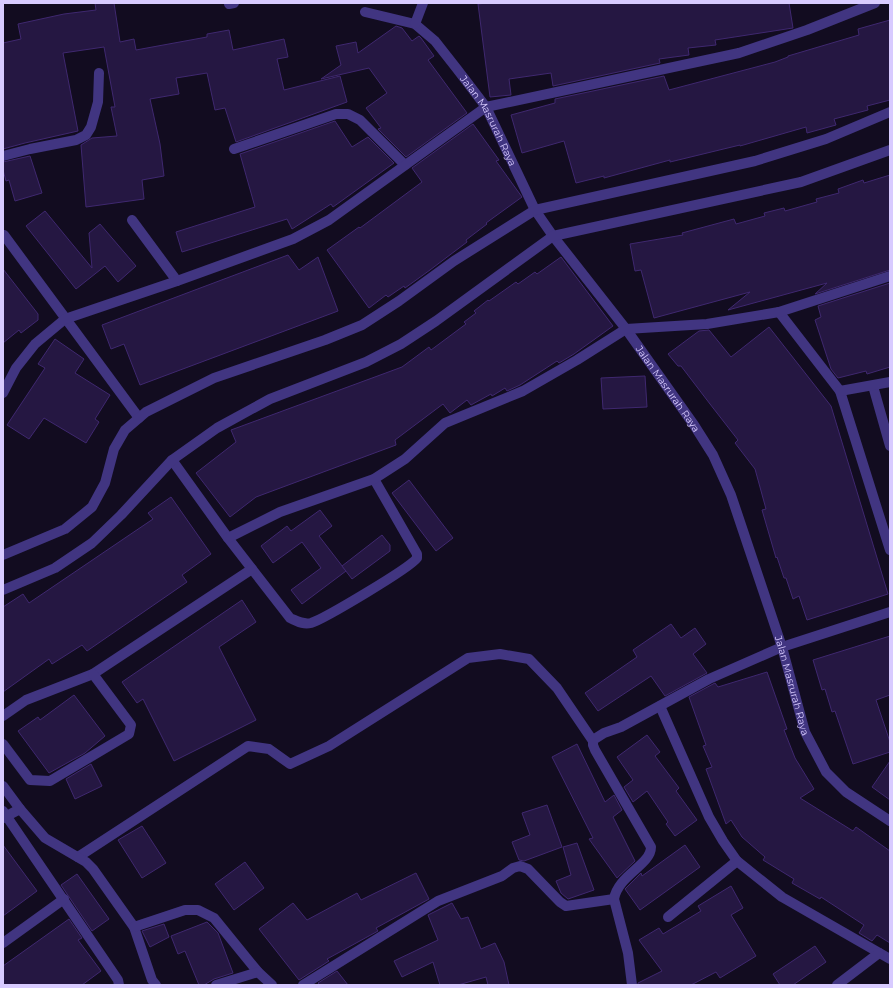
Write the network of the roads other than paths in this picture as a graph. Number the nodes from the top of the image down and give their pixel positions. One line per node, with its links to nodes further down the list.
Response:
1 (422, 3): 4 (street)
2 (874, 3): 6 (street)
3 (364, 12): 4 (street, Jalan Masrurah Raya)
4 (415, 24): 6 (street, Jalan Masrurah Raya)
5 (99, 73): 10 (street)
6 (486, 107): 11 (street); 12 (street, Jalan Masrurah Raya)
7 (890, 112): 12 (street)
8 (234, 149): 11 (street)
9 (890, 150): 15 (street)
10 (3, 156)
11 (405, 165): 17 (street)
12 (536, 210): 15 (street, Jalan Masrurah Raya); 25 (street)
13 (132, 220): 17 (street)
14 (4, 235): 19 (street)
15 (553, 236): 20 (street, Jalan Masrurah Raya); 27 (street)
16 (890, 276): 18 (street)
17 (177, 282): 19 (street)
18 (779, 312): 20 (street); 23 (street)
19 (66, 319): 24 (street); 25 (street)
20 (626, 329): 28 (street); 35 (street, Jalan Masrurah Raya)
21 (890, 382): 22 (street)
22 (873, 386): 23 (street); 26 (street)
23 (840, 391): 30 (street)
24 (3, 393)
25 (139, 418): 31 (street)
26 (890, 446)
27 (172, 460): 29 (street); 33 (street)
28 (374, 479): 29 (street); 32 (street)
29 (228, 538): 32 (street)
30 (890, 550)
31 (3, 555)
32 (252, 569): 36 (street)
33 (3, 590)
34 (890, 612): 35 (street)
35 (782, 647): 37 (street); 44 (street, Jalan Masrurah Raya)
36 (93, 674): 38 (street); 40 (street)
37 (660, 706): 39 (street); 46 (street)
38 (3, 716)
39 (593, 741): 45 (street); 48 (street)
40 (3, 744)
41 (3, 786): 42 (street)
42 (20, 809): 43 (street); 45 (street)
43 (4, 815): 47 (street)
44 (890, 821)
45 (78, 857): 50 (street)
46 (737, 861): 49 (street); 52 (street)
47 (64, 899): 51 (street); 55 (street)
48 (614, 899): 59 (street); 60 (street)
49 (668, 916)
50 (134, 927): 54 (street); 56 (street)
51 (3, 943)
52 (879, 953): 53 (street); 61 (street)
53 (890, 959)
54 (258, 972): 57 (street); 58 (street)
55 (119, 985)
56 (156, 985)
57 (216, 985)
58 (272, 985)
59 (303, 985)
60 (632, 985)
61 (837, 985)

